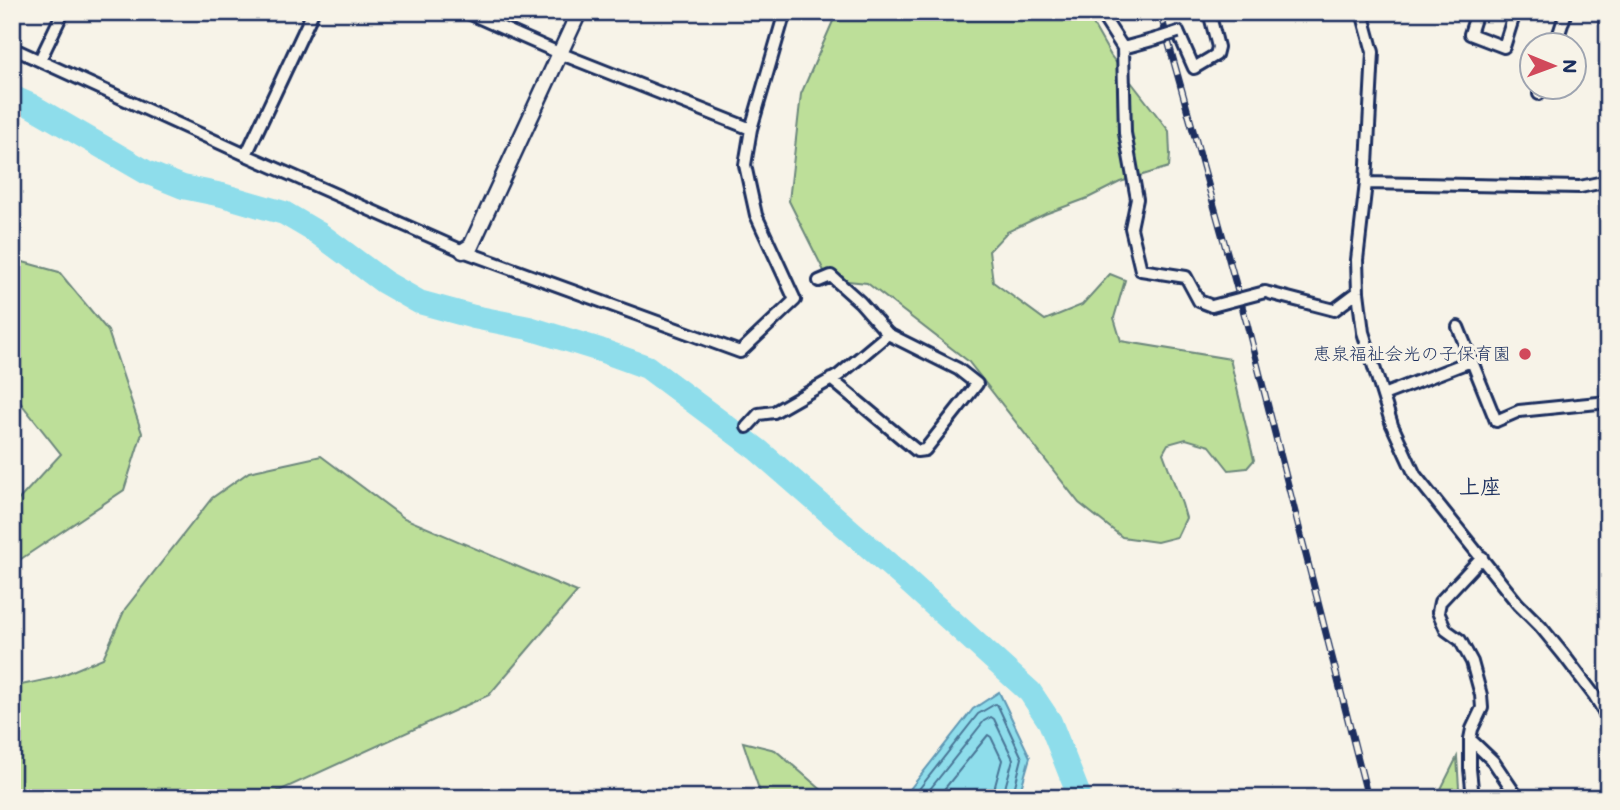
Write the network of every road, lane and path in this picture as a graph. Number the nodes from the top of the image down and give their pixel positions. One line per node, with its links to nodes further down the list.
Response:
1 (63, 12): 16 (street)
2 (313, 12): 18 (street)
3 (466, 12): 15 (street)
4 (579, 12): 15 (street)
5 (785, 12): 17 (street)
6 (1100, 12): 14 (street)
7 (1209, 12): 14 (street, bridge)
8 (1362, 12): 20 (street)
9 (1477, 12): 10 (street)
10 (1515, 12)
11 (1566, 12): 12 (street)
12 (1560, 32)
13 (12, 48): 16 (street)
14 (1123, 48): 23 (street, bridge)
15 (559, 52): 17 (street); 21 (street)
16 (40, 60): 18 (street)
17 (751, 129): 21 (street)
18 (246, 155): 21 (street)
19 (1608, 181): 20 (street)
20 (1366, 183): 23 (street)
21 (463, 251)
22 (818, 281): 25 (street)
23 (1358, 292): 28 (street)
24 (1458, 327): 26 (street)
25 (888, 334): 27 (street); 27 (street)
26 (1471, 361): 28 (street); 29 (street)
27 (831, 380): 30 (street)
28 (1383, 395): 31 (street)
29 (1608, 402)
30 (747, 427)
31 (1482, 556): 32 (street); 33 (street)
32 (1608, 718)
33 (1470, 739): 34 (street); 35 (street)
34 (1474, 798)
35 (1518, 798)

